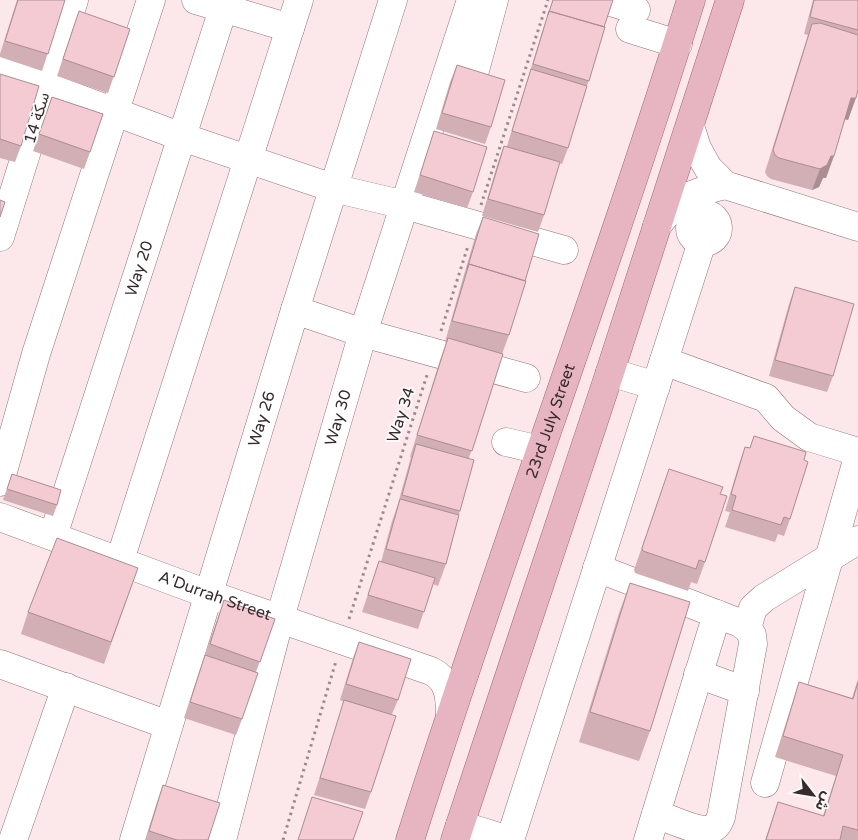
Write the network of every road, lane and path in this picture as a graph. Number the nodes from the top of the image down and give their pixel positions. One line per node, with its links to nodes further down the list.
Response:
1 (74, 0): 17 (street, سكة 14)
2 (151, 0): 18 (street)
3 (196, 0): 12 (street)
4 (299, 0): 13 (street)
5 (393, 0): 23 (street, Way 26)
6 (470, 0): 24 (street, Way 30)
7 (494, 0): 16 (street)
8 (548, 0): 25 (path, Way 34)
9 (604, 0): 14 (street)
10 (691, 0): 14 (main road, 23rd July Street)
11 (730, 0): 19 (main road)
12 (225, 4): 13 (street); 20 (street, Way 20)
13 (290, 28): 21 (street)
14 (678, 44): 38 (main road, 23rd July Street)
15 (0, 69): 17 (street)
16 (474, 74)
17 (47, 88): 18 (street); 28 (street, سكة 14)
18 (116, 112): 20 (street); 41 (street)
19 (690, 126): 22 (street); 26 (main road)
20 (182, 137): 21 (street); 43 (street, Way 20)
21 (248, 159): 23 (street); 45 (street)
22 (725, 185): 26 (street); 27 (street)
23 (333, 188): 24 (street); 31 (street, Way 26)
24 (405, 205): 25 (street); 32 (street, Way 30)
25 (475, 225): 30 (street); 33 (path, Way 34)
26 (657, 226): 34 (main road)
27 (858, 227)
28 (0, 236)
29 (702, 242): 35 (street)
30 (564, 250)
31 (295, 310): 32 (street); 48 (street, Way 26)
32 (363, 333): 33 (street); 50 (street, Way 30)
33 (434, 352): 36 (street); 52 (path, Way 34)
34 (610, 372): 35 (street); 63 (main road)
35 (659, 373): 39 (street); 47 (street)
36 (526, 378)
37 (506, 442): 38 (street)
38 (540, 450): 53 (main road, 23rd July Street)
39 (858, 452)
40 (858, 458): 46 (street)
41 (0, 482)
42 (0, 517): 43 (street, A'Durrah Street)
43 (53, 536): 45 (street, A'Durrah Street)
44 (858, 540): 46 (street)
45 (120, 560): 48 (street, A'Durrah Street)
46 (828, 560): 51 (street); 61 (street)
47 (597, 568): 49 (street); 69 (street)
48 (208, 594): 50 (street, A'Durrah Street); 60 (street, Way 26)
49 (717, 614): 51 (street); 56 (street)
50 (280, 618): 52 (street, A'Durrah Street); 66 (street, Way 30)
51 (747, 628): 58 (street)
52 (343, 640): 55 (street, A'Durrah Street); 67 (path, Way 34)
53 (471, 649): 55 (street); 59 (main road, 23rd July Street)
54 (0, 664): 57 (street)
55 (431, 672): 59 (street, A'Durrah Street)
56 (698, 674): 58 (street); 62 (street)
57 (66, 687): 60 (street); 64 (street)
58 (745, 691): 61 (street)
59 (450, 713): 68 (main road, 23rd July Street)
60 (168, 725): 65 (street, Way 26)
61 (730, 771): 62 (street)
62 (656, 814): 70 (street)
63 (457, 832): 69 (street)
64 (13, 840)
65 (134, 840)
66 (222, 840)
67 (283, 840)
68 (410, 840)
69 (509, 840)
70 (648, 840)

